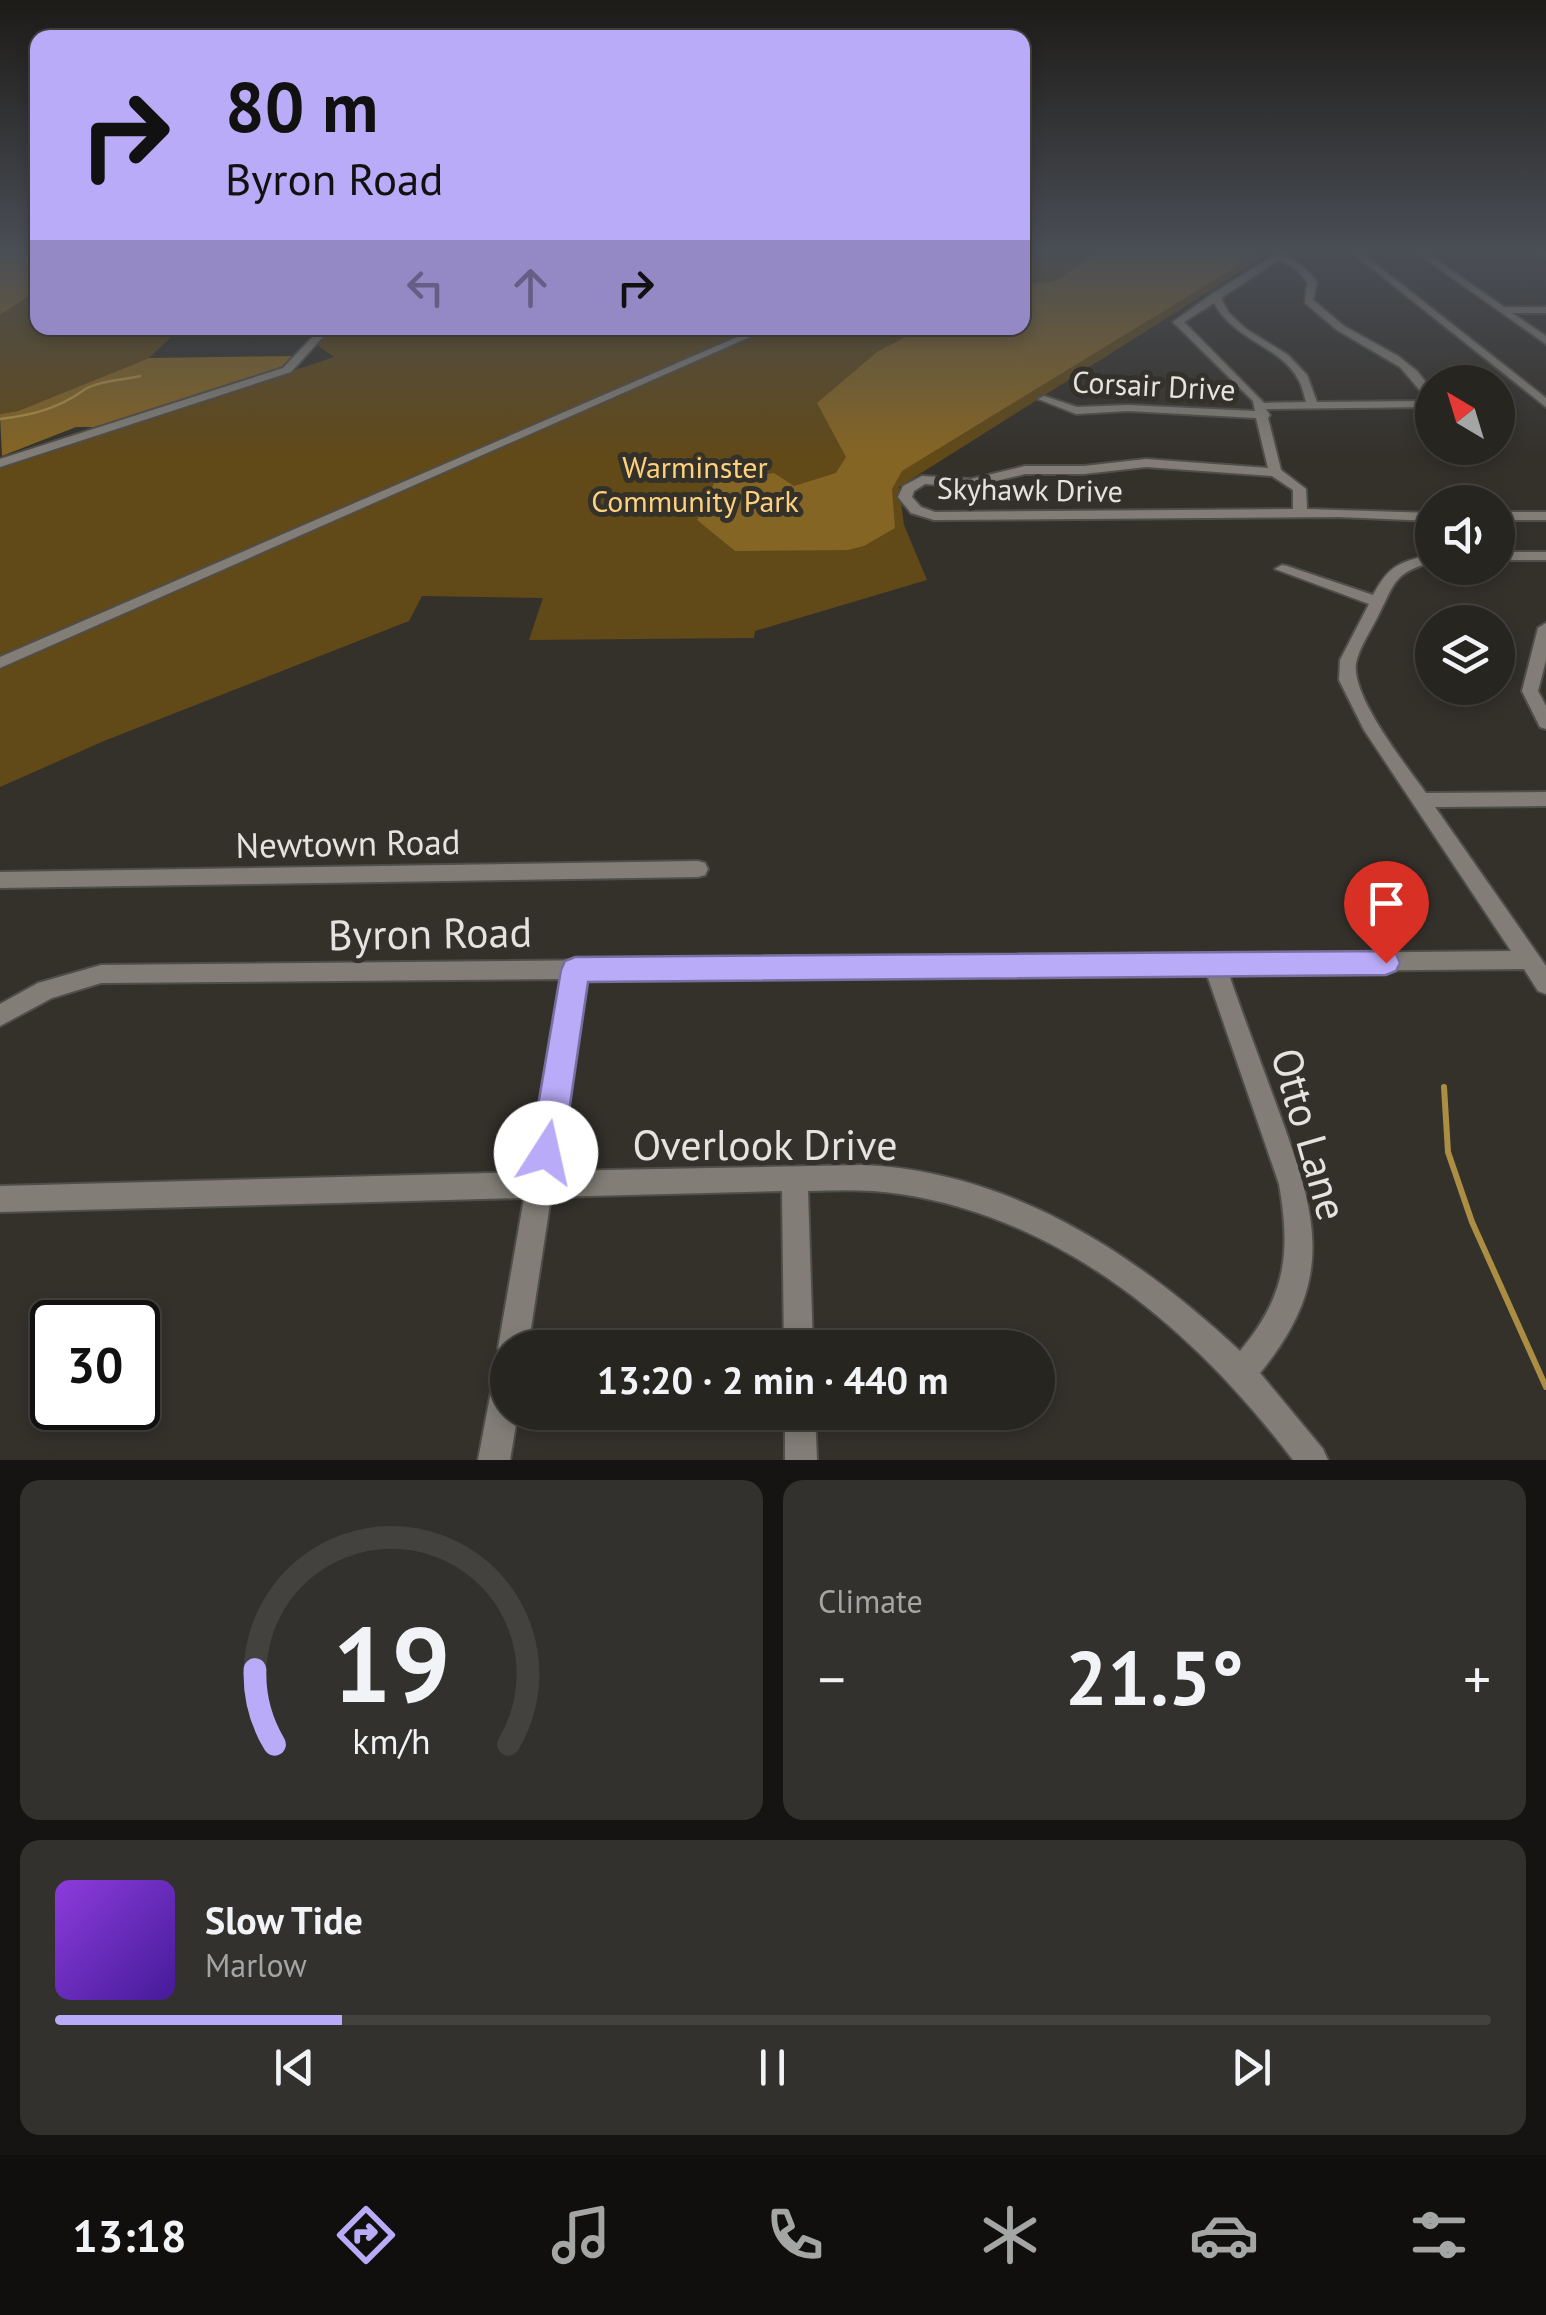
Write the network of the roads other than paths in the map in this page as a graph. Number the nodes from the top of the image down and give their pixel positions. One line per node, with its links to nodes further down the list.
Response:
1 (1182, 319): 14 (street)
2 (1230, 319): 13 (street)
3 (1332, 319): 9 (street)
4 (1440, 319): 12 (street)
5 (1515, 319): 8 (street)
6 (320, 335): 15 (street)
7 (748, 335): 27 (street)
8 (1546, 341)
9 (1415, 371)
10 (1044, 400): 14 (street, Corsair Drive)
11 (1415, 403): 13 (street, Corsair Drive)
12 (1546, 404)
13 (1313, 406): 14 (street, Corsair Drive)
14 (1263, 410): 16 (street)
15 (0, 463)
16 (1273, 472): 17 (street); 17 (street, Skyhawk Drive)
17 (1300, 514): 18 (street, Skyhawk Drive)
18 (1415, 516)
19 (1515, 516): 20 (street)
20 (1546, 516)
21 (1538, 556): 24 (street)
22 (1415, 564): 25 (street)
23 (1282, 569): 25 (street)
24 (1546, 569)
25 (1376, 601): 30 (street)
26 (1546, 628): 28 (street)
27 (0, 663)
28 (1546, 723)
29 (1546, 799): 30 (street)
30 (1422, 800): 33 (street)
31 (698, 869): 32 (street, Newtown Road)
32 (0, 880)
33 (1530, 960): 34 (street, Byron Road); 36 (street)
34 (1214, 964): 35 (street, Byron Road); 43 (street, Otto Lane)
35 (575, 970): 37 (street, Byron Road); 39 (street)
36 (1546, 984)
37 (0, 1016)
38 (795, 1178): 39 (street, Overlook Drive); 42 (street); 43 (street, Overlook Drive)
39 (541, 1185): 40 (street, Overlook Drive); 41 (street)
40 (0, 1200)
41 (516, 1330)
42 (799, 1330)
43 (1241, 1373): 48 (street, Overlook Drive)
44 (499, 1430): 46 (street)
45 (800, 1430): 47 (street)
46 (494, 1460)
47 (801, 1460)
48 (1312, 1460)

